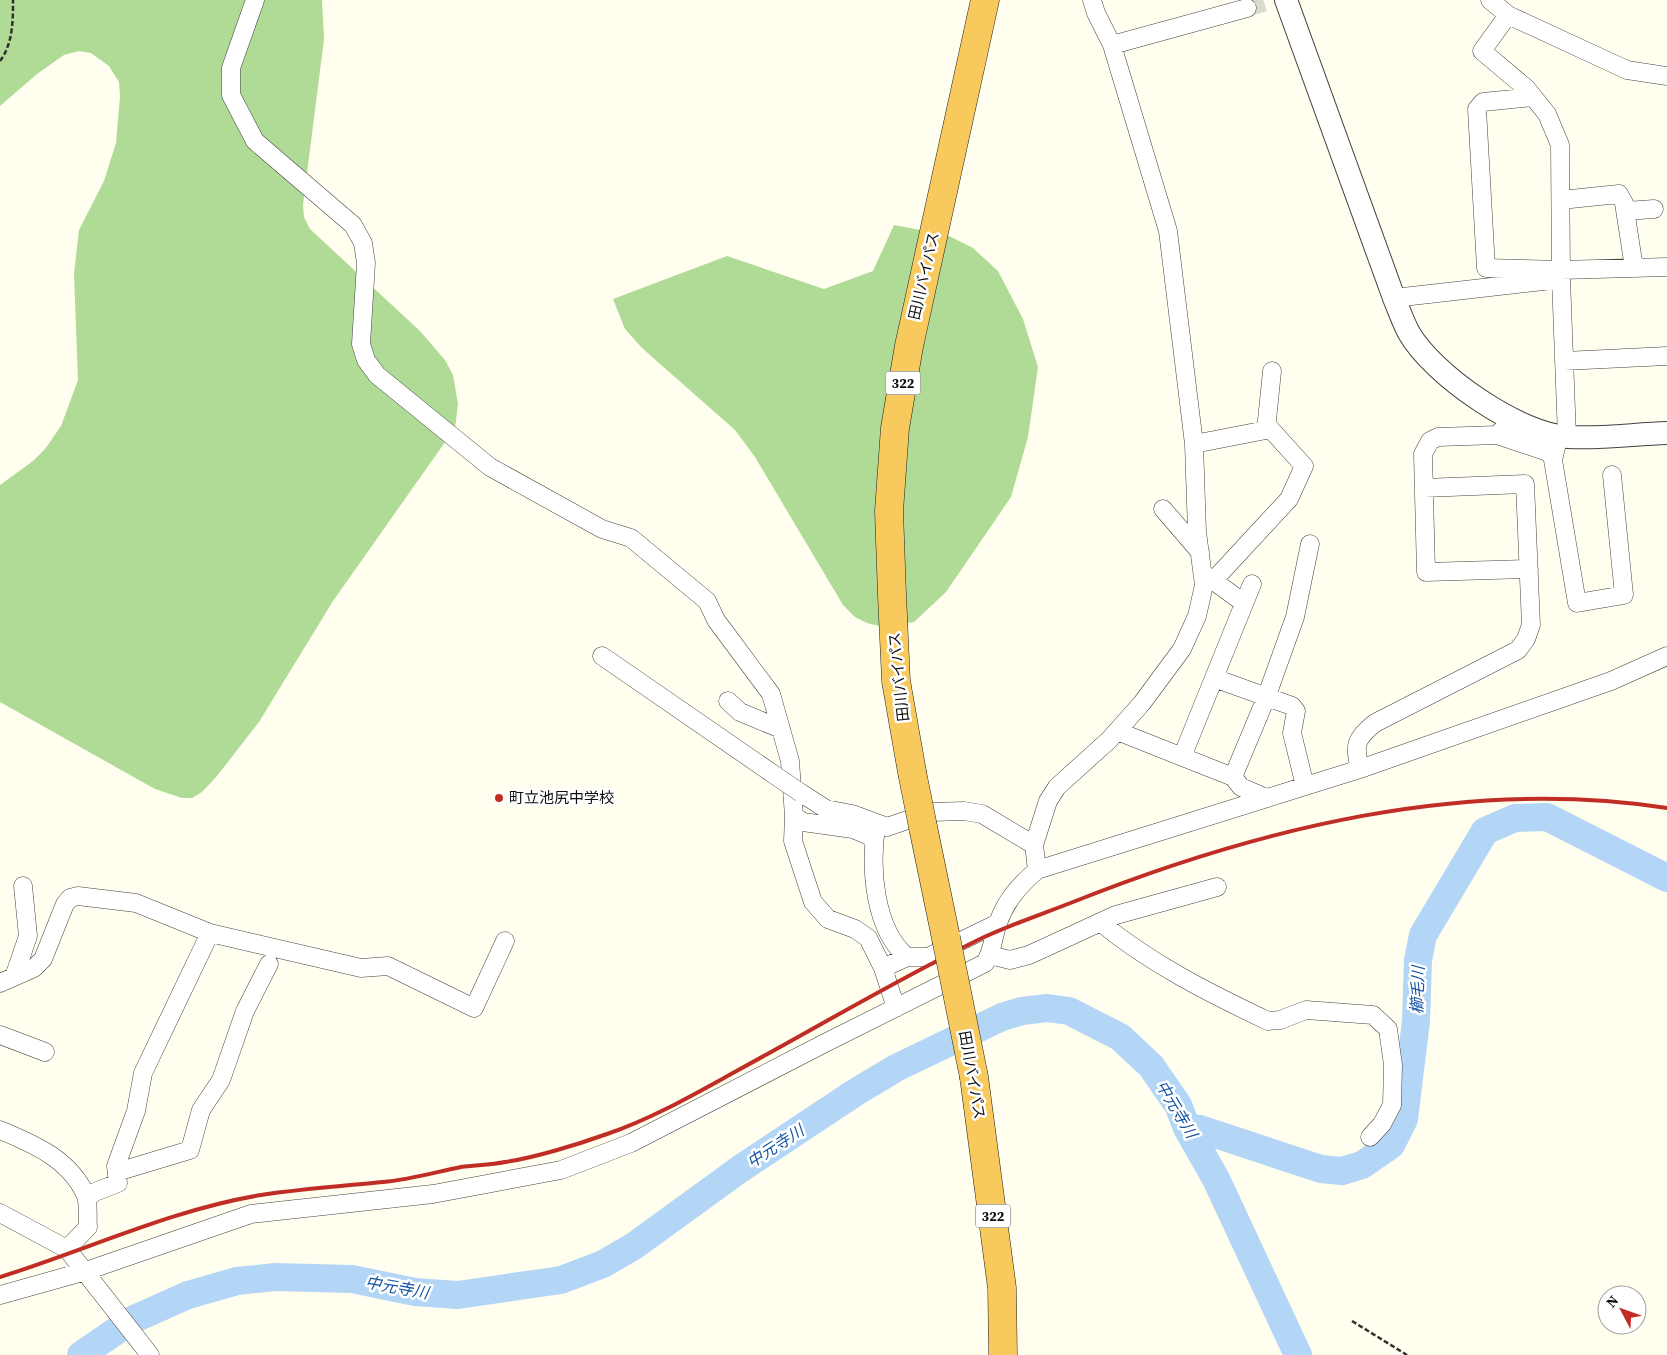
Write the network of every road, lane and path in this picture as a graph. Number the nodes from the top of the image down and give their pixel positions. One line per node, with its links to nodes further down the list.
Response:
1 (13, 0): 10 (path)
2 (256, 0): 43 (street)
3 (984, 0): 78 (highway, 田川バイパス / 322, bridge)
4 (1092, 0): 9 (street)
5 (1286, 0): 19 (street)
6 (1490, 0): 8 (street)
7 (1247, 8): 9 (street)
8 (1508, 15): 11 (street); 12 (street)
9 (1112, 46): 28 (street)
10 (0, 61)
11 (1667, 76)
12 (1533, 97): 13 (street); 18 (street)
13 (1560, 200): 15 (street); 18 (street)
14 (1654, 209): 15 (street)
15 (1626, 210): 17 (street)
16 (1667, 267): 17 (street)
17 (1634, 268): 18 (street)
18 (1561, 274): 19 (street); 21 (street)
19 (1394, 298): 23 (street)
20 (1667, 356): 21 (street)
21 (1564, 360): 27 (street)
22 (1272, 371): 24 (street)
23 (1513, 418): 26 (street); 27 (street)
24 (1266, 424): 28 (street); 35 (street)
25 (1667, 433): 27 (street)
26 (1497, 435): 27 (street); 30 (street)
27 (1560, 442): 29 (street)
28 (1194, 444): 33 (street)
29 (1612, 475)
30 (1424, 488): 34 (street); 34 (street)
31 (1163, 510): 33 (street)
32 (1310, 544): 41 (street)
33 (1200, 552): 35 (street)
34 (1529, 569): 46 (street)
35 (1208, 577): 37 (street); 44 (street)
36 (1252, 584): 37 (street)
37 (1244, 603): 40 (street)
38 (602, 656): 51 (street, bridge)
39 (1667, 656): 46 (street)
40 (1214, 678): 41 (street); 45 (street)
41 (1266, 698): 47 (street); 48 (street)
42 (728, 701): 43 (street)
43 (781, 729): 50 (street)
44 (1117, 731): 45 (street); 52 (street)
45 (1182, 757): 47 (street)
46 (1360, 769): 48 (street)
47 (1233, 777): 49 (street)
48 (1305, 786): 49 (street)
49 (1266, 798): 53 (street)
50 (794, 816): 51 (street); 63 (street)
51 (876, 830): 52 (street); 61 (street)
52 (1034, 845): 53 (street)
53 (1037, 870): 57 (street)
54 (23, 886): 64 (street)
55 (1217, 887): 56 (street)
56 (1100, 922): 60 (street); 69 (street)
57 (998, 924): 60 (street); 61 (street)
58 (210, 933): 59 (street); 64 (street); 70 (street)
59 (505, 941)
60 (990, 955): 65 (street)
61 (907, 957): 63 (street)
62 (269, 964): 70 (street)
63 (883, 968): 65 (street)
64 (7, 980)
65 (896, 1008): 74 (street)
66 (0, 1035): 67 (street)
67 (45, 1052)
68 (0, 1130): 71 (street)
69 (1370, 1138)
70 (117, 1172): 71 (street)
71 (87, 1198): 73 (street)
72 (0, 1214): 73 (street)
73 (67, 1249): 74 (street)
74 (86, 1271): 75 (street); 77 (street)
75 (0, 1295)
76 (1352, 1321): 79 (path)
77 (149, 1353)
78 (1003, 1355)
79 (1408, 1355)

